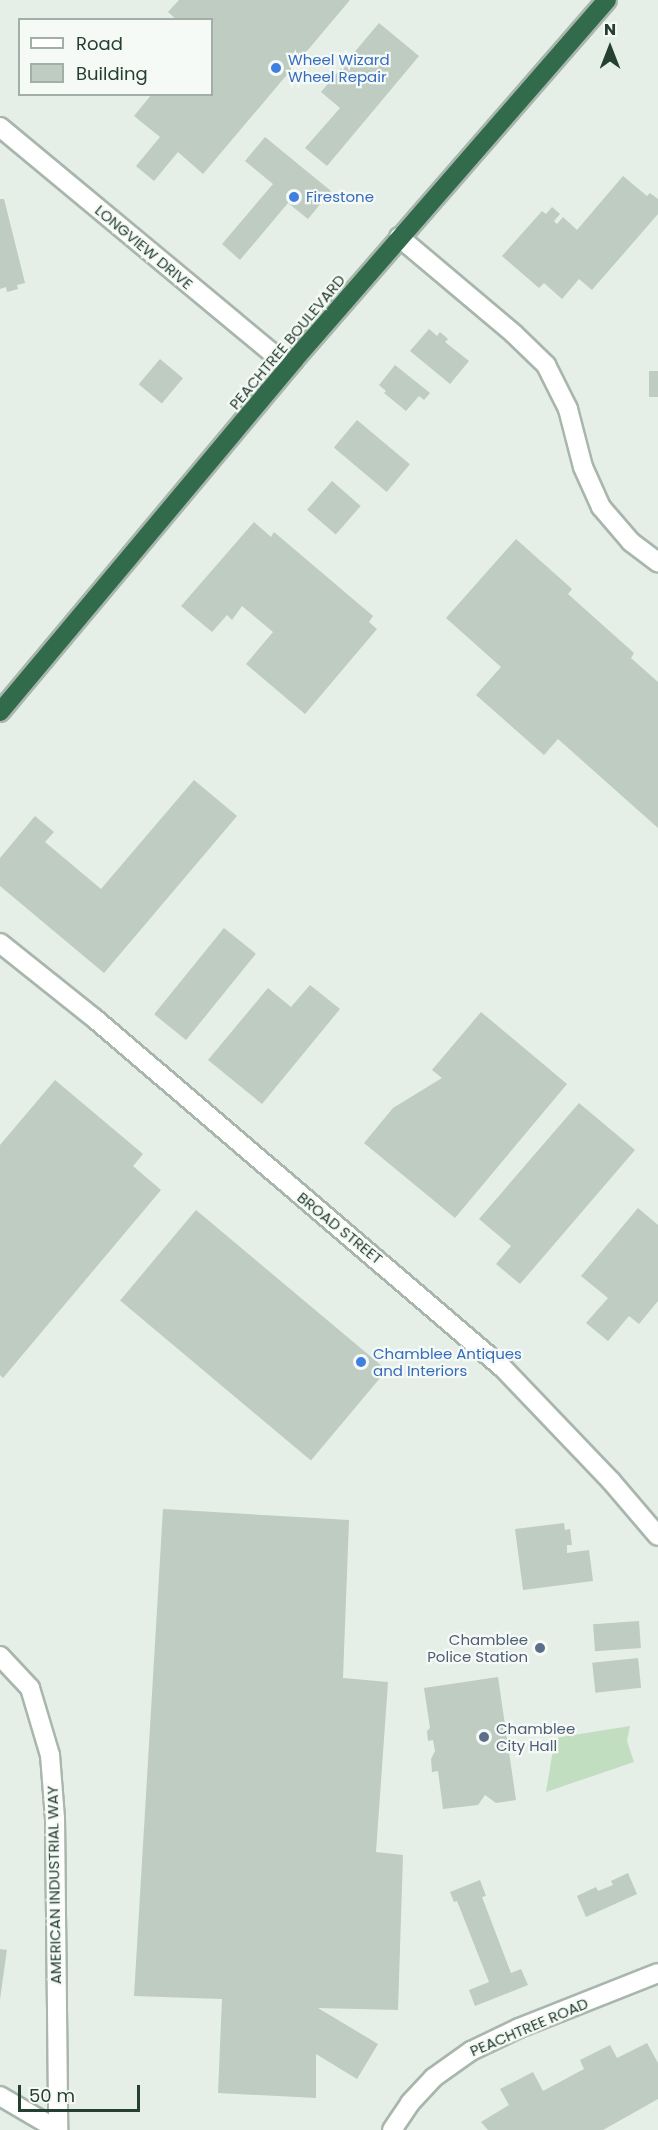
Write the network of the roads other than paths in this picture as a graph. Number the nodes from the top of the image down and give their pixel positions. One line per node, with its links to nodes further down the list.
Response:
1 (607, 0): 3 (highway, PEACHTREE BOULEVARD)
2 (0, 127): 4 (street, LONGVIEW DRIVE)
3 (399, 237): 4 (highway, PEACHTREE BOULEVARD); 5 (street)
4 (288, 366): 6 (highway, PEACHTREE BOULEVARD)
5 (658, 562)
6 (0, 712)
7 (0, 943): 8 (street, BROAD STREET)
8 (658, 1536)
9 (0, 1656): 12 (street, AMERICAN INDUSTRIAL WAY)
10 (658, 1973): 13 (street, PEACHTREE ROAD)
11 (0, 2096): 12 (street)
12 (58, 2130)
13 (392, 2130)

